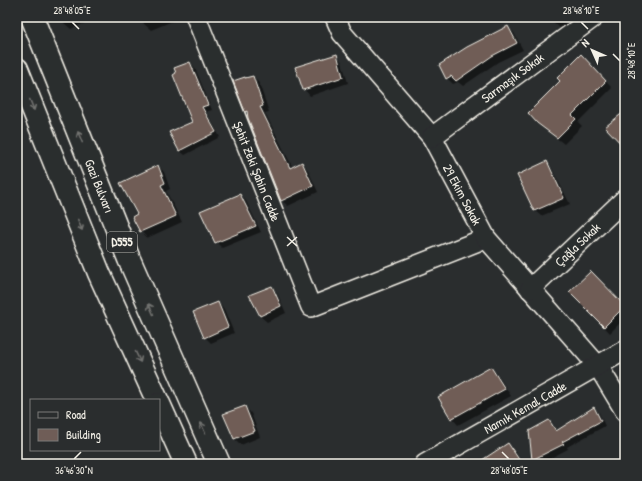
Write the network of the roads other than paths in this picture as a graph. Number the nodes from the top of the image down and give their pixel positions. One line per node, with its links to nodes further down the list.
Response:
1 (32, 17): 16 (main road, Gazi Bulvarı / D555, one-way to 1)
2 (196, 17): 8 (street, Şehit Zeki Şahin Cadde)
3 (335, 17): 6 (street, 29 Ekim Sokak)
4 (594, 17): 6 (street, Sarmaşık Sokak)
5 (17, 68): 12 (main road, D555, one-way to 12)
6 (432, 137): 8 (street, 29 Ekim Sokak)
7 (625, 199): 9 (street, Çağla Sokak)
8 (486, 238): 9 (street, 29 Ekim Sokak)
9 (530, 289): 11 (street, 29 Ekim Sokak)
10 (625, 350): 11 (street, Namık Kemal Cadde)
11 (598, 366): 14 (street, 29 Ekim Sokak); 17 (street, Namık Kemal Cadde)
12 (157, 399)
13 (160, 406): 15 (main road)
14 (625, 411)
15 (186, 464)
16 (219, 464)
17 (425, 464)

